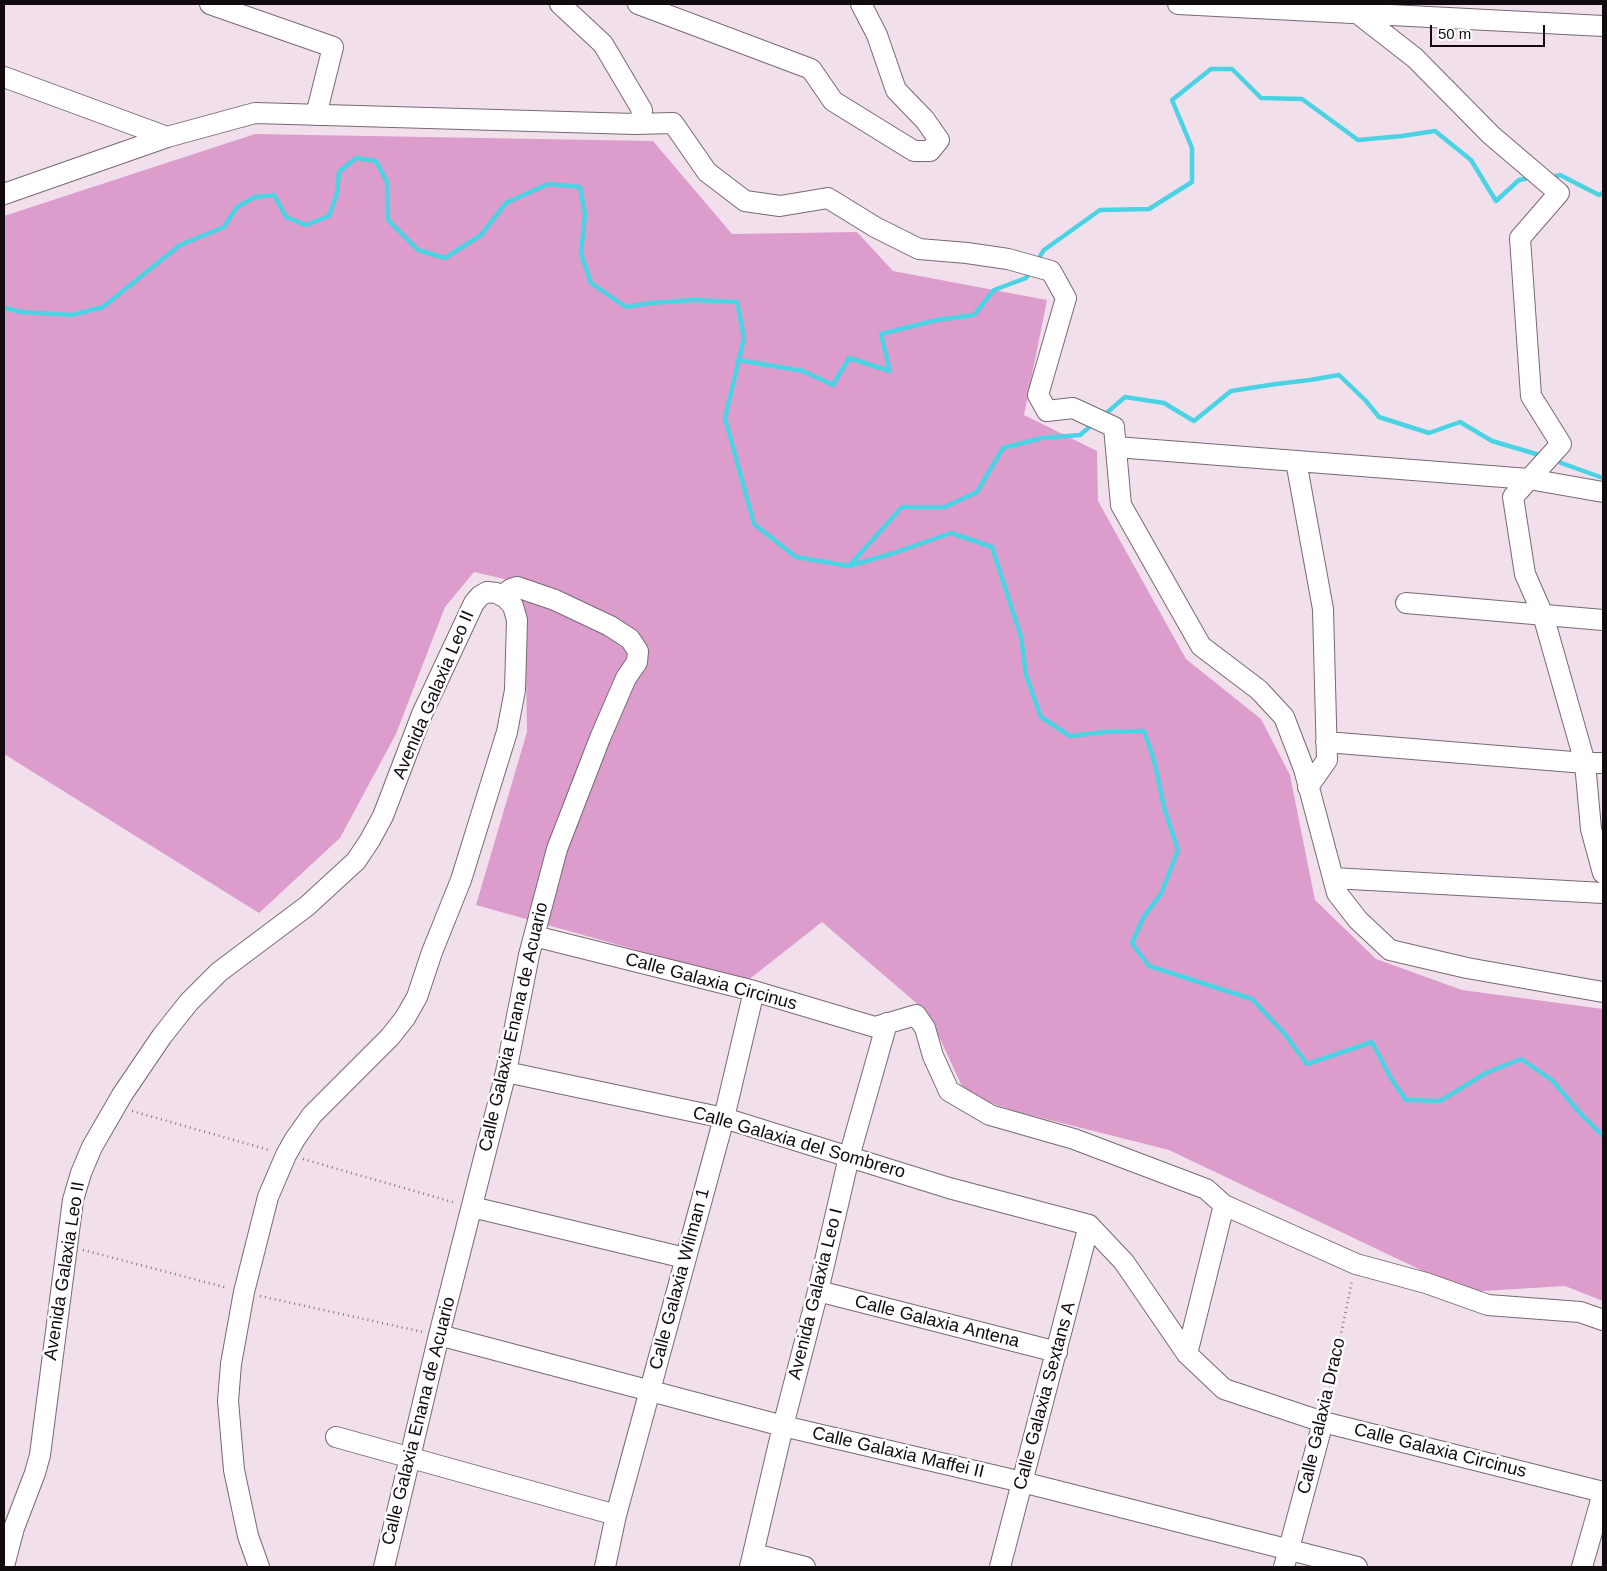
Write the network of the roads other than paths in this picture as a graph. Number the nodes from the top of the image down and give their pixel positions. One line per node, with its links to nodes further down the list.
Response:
1 (210, 4): 9 (street)
2 (560, 4): 10 (street)
3 (638, 4): 4 (street)
4 (861, 4)
5 (1178, 4): 6 (street)
6 (1356, 8): 7 (street); 15 (street)
7 (1603, 26)
8 (4, 77): 11 (street)
9 (316, 115): 10 (street); 11 (street)
10 (636, 124): 13 (street)
11 (167, 137): 12 (street)
12 (4, 194)
13 (1116, 447): 14 (street); 23 (street)
14 (1296, 461): 15 (street); 21 (street)
15 (1529, 479): 16 (street); 19 (street)
16 (1603, 492)
17 (502, 596): 27 (street, Calle Galaxia Enana de Acuario); 53 (street, Avenida Galaxia Leo II); 54 (street)
18 (1406, 603): 19 (street)
19 (1544, 615): 20 (street); 22 (street)
20 (1603, 620)
21 (1326, 742): 22 (street); 23 (street)
22 (1594, 763): 24 (street)
23 (1308, 787): 25 (street)
24 (1603, 873)
25 (1333, 878): 26 (street); 29 (street)
26 (1603, 894)
27 (534, 936): 28 (street, Calle Galaxia Circinus); 31 (street, Calle Galaxia Enana de Acuario)
28 (754, 992): 30 (street, Calle Galaxia Circinus); 32 (street, Calle Galaxia Wilman 1)
29 (1603, 992)
30 (887, 1023): 33 (street, Avenida Galaxia Leo I); 34 (street, Calle Galaxia Circinus)
31 (506, 1072): 32 (street, Calle Galaxia del Sombrero); 35 (street, Calle Galaxia Enana de Acuario)
32 (724, 1118): 33 (street, Calle Galaxia del Sombrero); 37 (street, Calle Galaxia Wilman 1)
33 (849, 1157): 36 (street, Calle Galaxia del Sombrero); 38 (street, Avenida Galaxia Leo I)
34 (1224, 1205): 39 (street); 42 (street)
35 (472, 1207): 37 (street); 40 (street, Calle Galaxia Enana de Acuario)
36 (1088, 1225): 41 (street, Calle Galaxia Sextans A); 42 (street, Calle Galaxia Circinus)
37 (686, 1258): 43 (street, Calle Galaxia Wilman 1)
38 (818, 1291): 41 (street, Calle Galaxia Antena); 45 (street, Avenida Galaxia Leo I)
39 (1603, 1320)
40 (439, 1335): 43 (street, Calle Galaxia Maffei II); 47 (street, Calle Galaxia Enana de Acuario)
41 (1056, 1352): 48 (street, Calle Galaxia Sextans A)
42 (1186, 1354): 44 (street, Calle Galaxia Circinus)
43 (649, 1391): 45 (street, Calle Galaxia Maffei II); 50 (street, Calle Galaxia Wilman 1)
44 (1323, 1422): 49 (street, Calle Galaxia Circinus); 51 (street, Calle Galaxia Draco)
45 (783, 1426): 48 (street, Calle Galaxia Maffei II); 52 (street, Avenida Galaxia Leo I)
46 (336, 1437): 47 (street)
47 (410, 1458): 50 (street); 55 (street, Calle Galaxia Enana de Acuario)
48 (1022, 1482): 51 (street, Calle Galaxia Maffei II); 58 (street, Calle Galaxia Sextans A)
49 (1603, 1492): 60 (street)
50 (616, 1514): 56 (street, Calle Galaxia Wilman 1)
51 (1286, 1558): 59 (street, Calle Galaxia Maffei II)
52 (752, 1561): 57 (street)
53 (4, 1566)
54 (259, 1567)
55 (384, 1567)
56 (605, 1567)
57 (805, 1567)
58 (1000, 1567)
59 (1358, 1567)
60 (1582, 1567)

